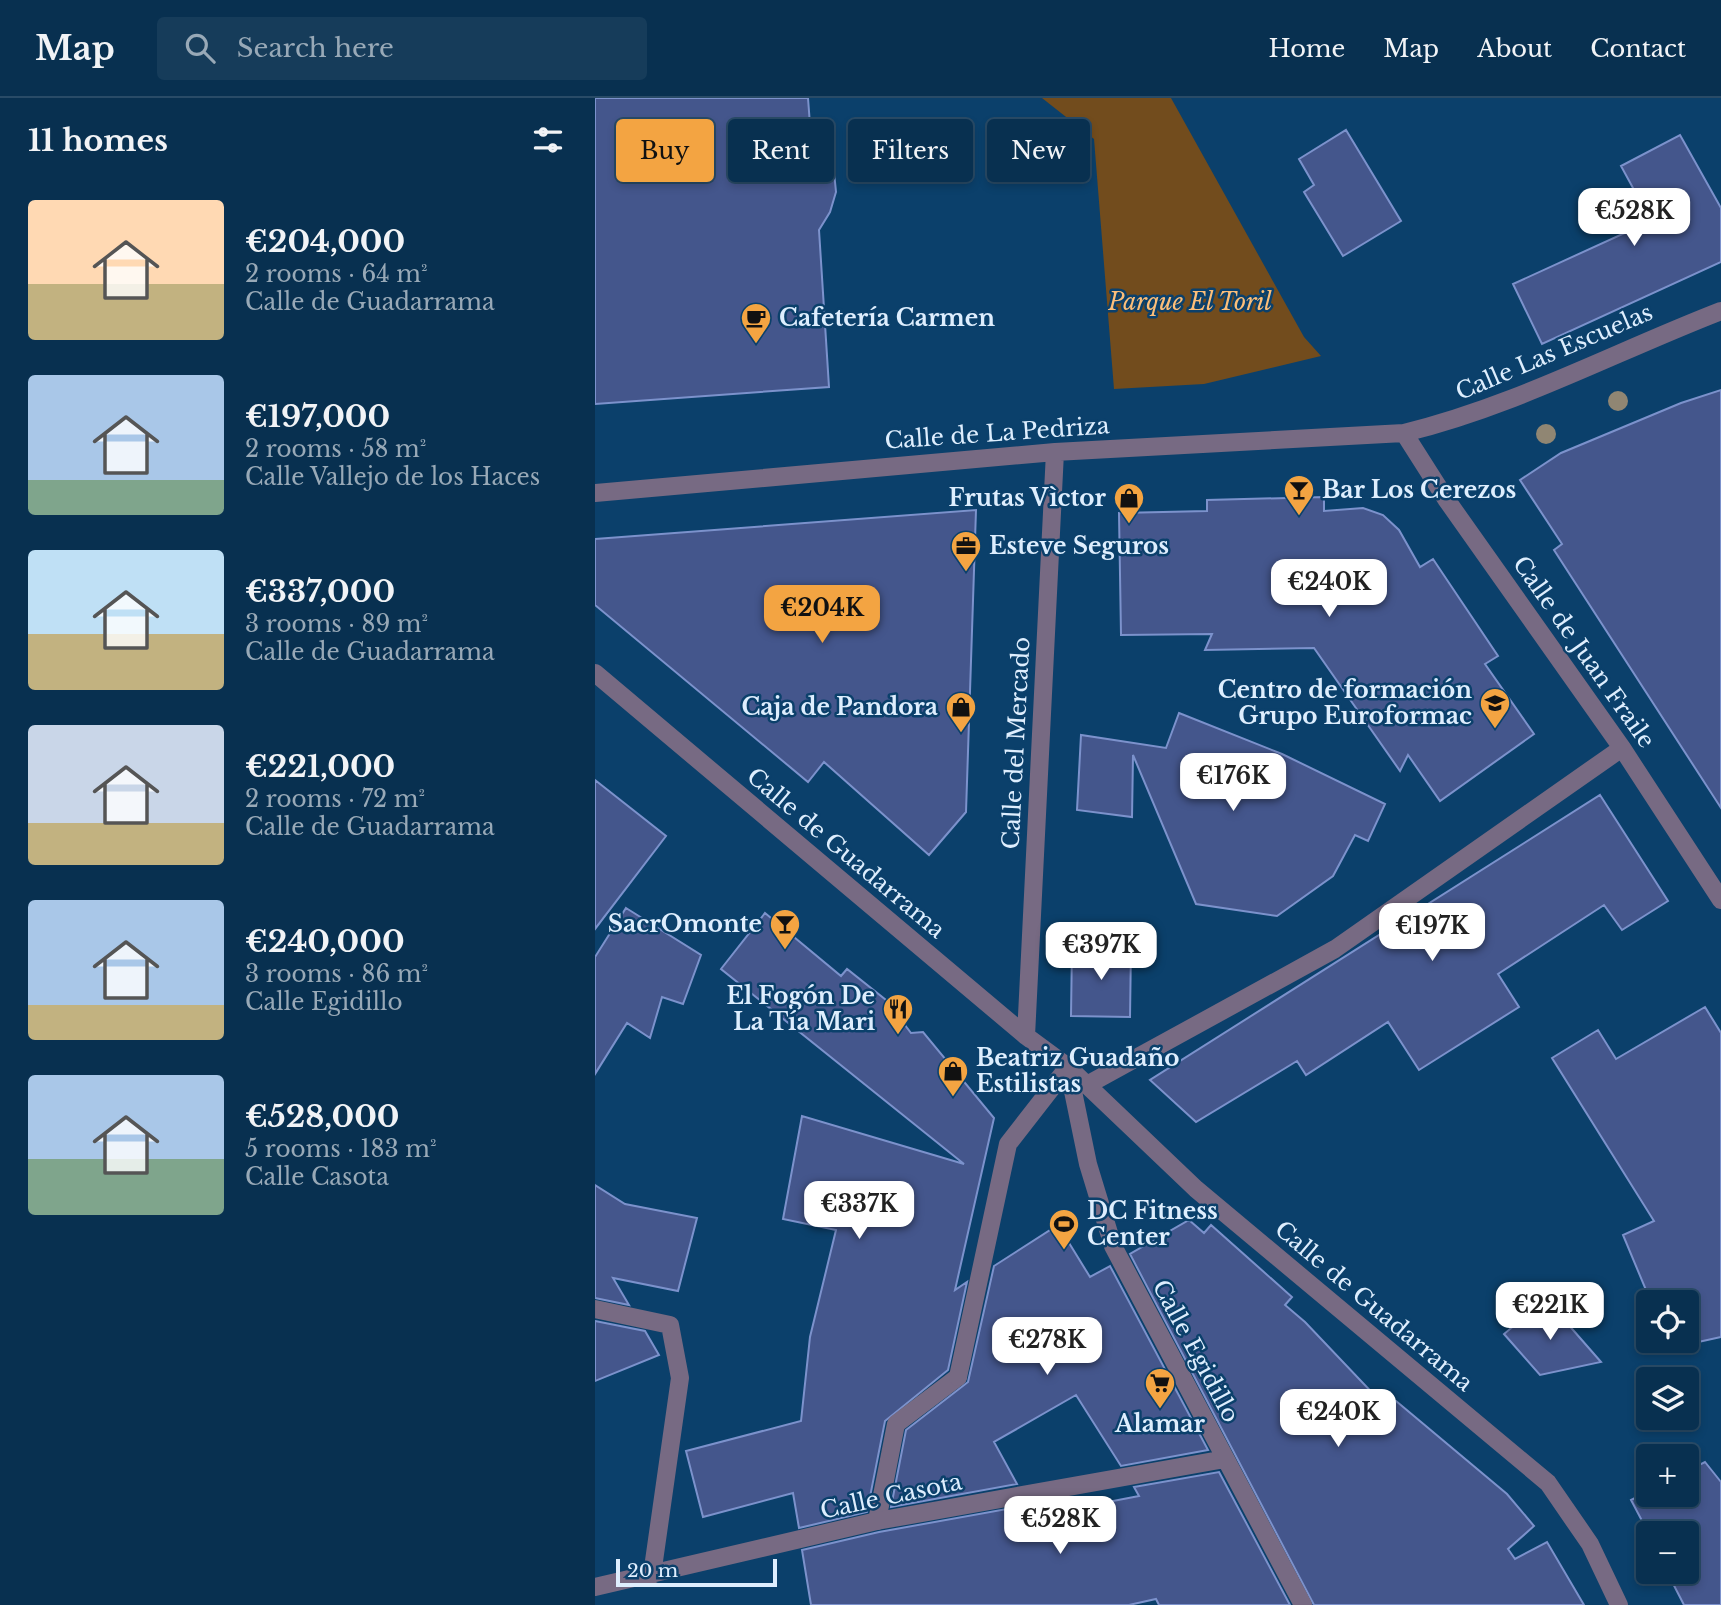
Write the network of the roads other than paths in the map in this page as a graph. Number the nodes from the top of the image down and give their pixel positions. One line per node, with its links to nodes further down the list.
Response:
1 (1721, 311): 2 (street, Calle Las Escuelas)
2 (1404, 433): 3 (street, Calle de La Pedriza); 6 (street, Calle de Juan Fraile)
3 (1055, 452): 4 (street, Calle de La Pedriza); 8 (street, Calle del Mercado)
4 (595, 493)
5 (595, 673): 8 (street, Calle de Guadarrama)
6 (1622, 748): 7 (street, Calle de Juan Fraile); 10 (street)
7 (1721, 900)
8 (1026, 1036): 9 (street, Calle de Guadarrama)
9 (1068, 1067): 10 (street, Calle de Guadarrama); 12 (street, Calle Egidillo); 13 (street)
10 (1087, 1084): 17 (street, Calle de Guadarrama)
11 (595, 1310): 14 (street)
12 (1225, 1459): 13 (street, Calle Casota); 16 (street, Calle Egidillo)
13 (877, 1521): 14 (street, Calle Casota)
14 (652, 1575): 15 (street, Calle Casota)
15 (595, 1587)
16 (1303, 1605)
17 (1619, 1605)

